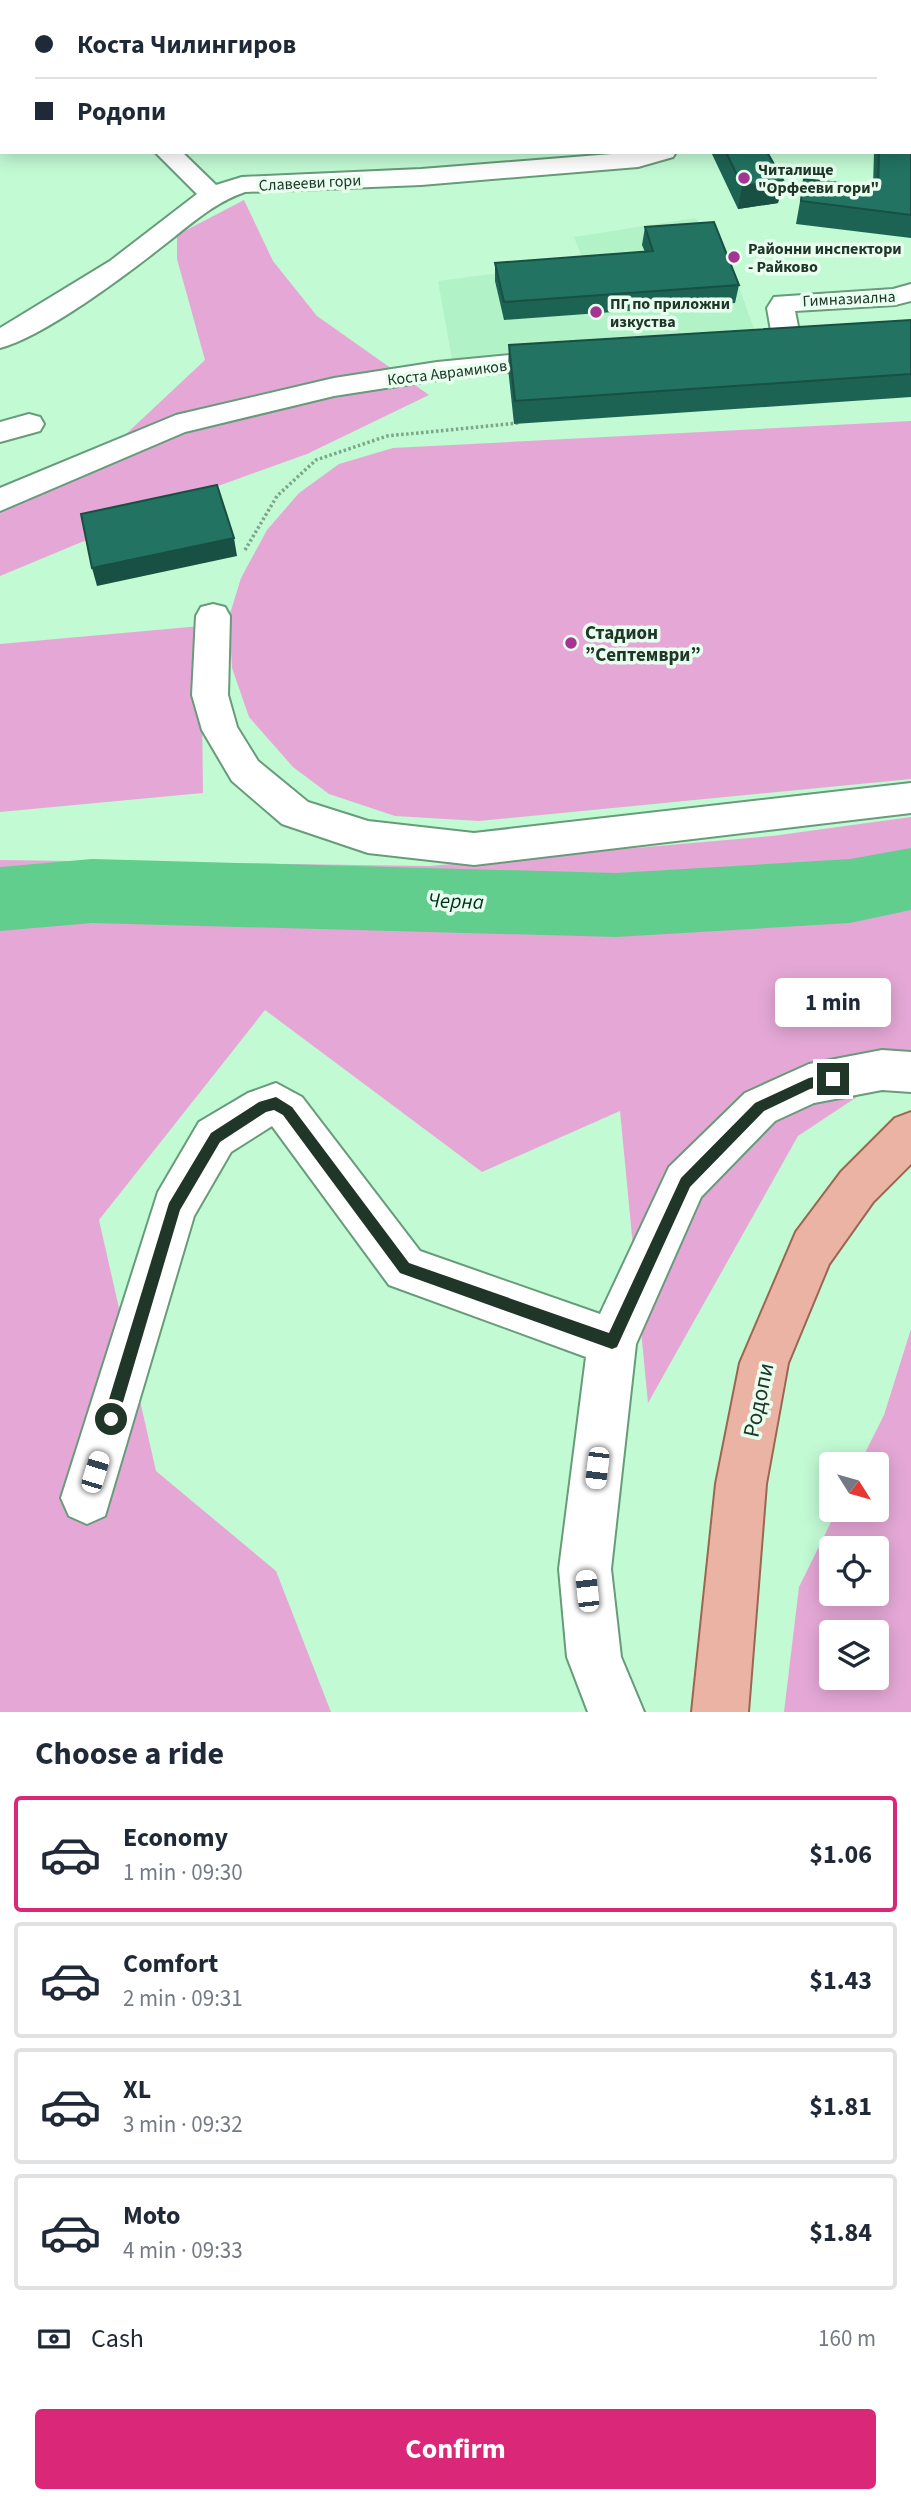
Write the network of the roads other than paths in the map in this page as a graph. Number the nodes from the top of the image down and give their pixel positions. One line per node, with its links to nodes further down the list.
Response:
1 (169, 154): 3 (street)
2 (658, 154): 3 (street, Славееви гори)
3 (212, 195): 5 (street, Славееви гори)
4 (911, 292): 6 (street, Гимназиална)
5 (0, 339)
6 (787, 342)
7 (582, 358): 10 (street, Коста Аврамиков)
8 (29, 424): 9 (street)
9 (0, 432)
10 (0, 500)
11 (213, 616): 12 (street)
12 (911, 798)
13 (911, 1072): 15 (street)
14 (911, 1133): 18 (main road, Родопи)
15 (612, 1342): 16 (street); 17 (street)
16 (87, 1498)
17 (616, 1712)
18 (720, 1712)

